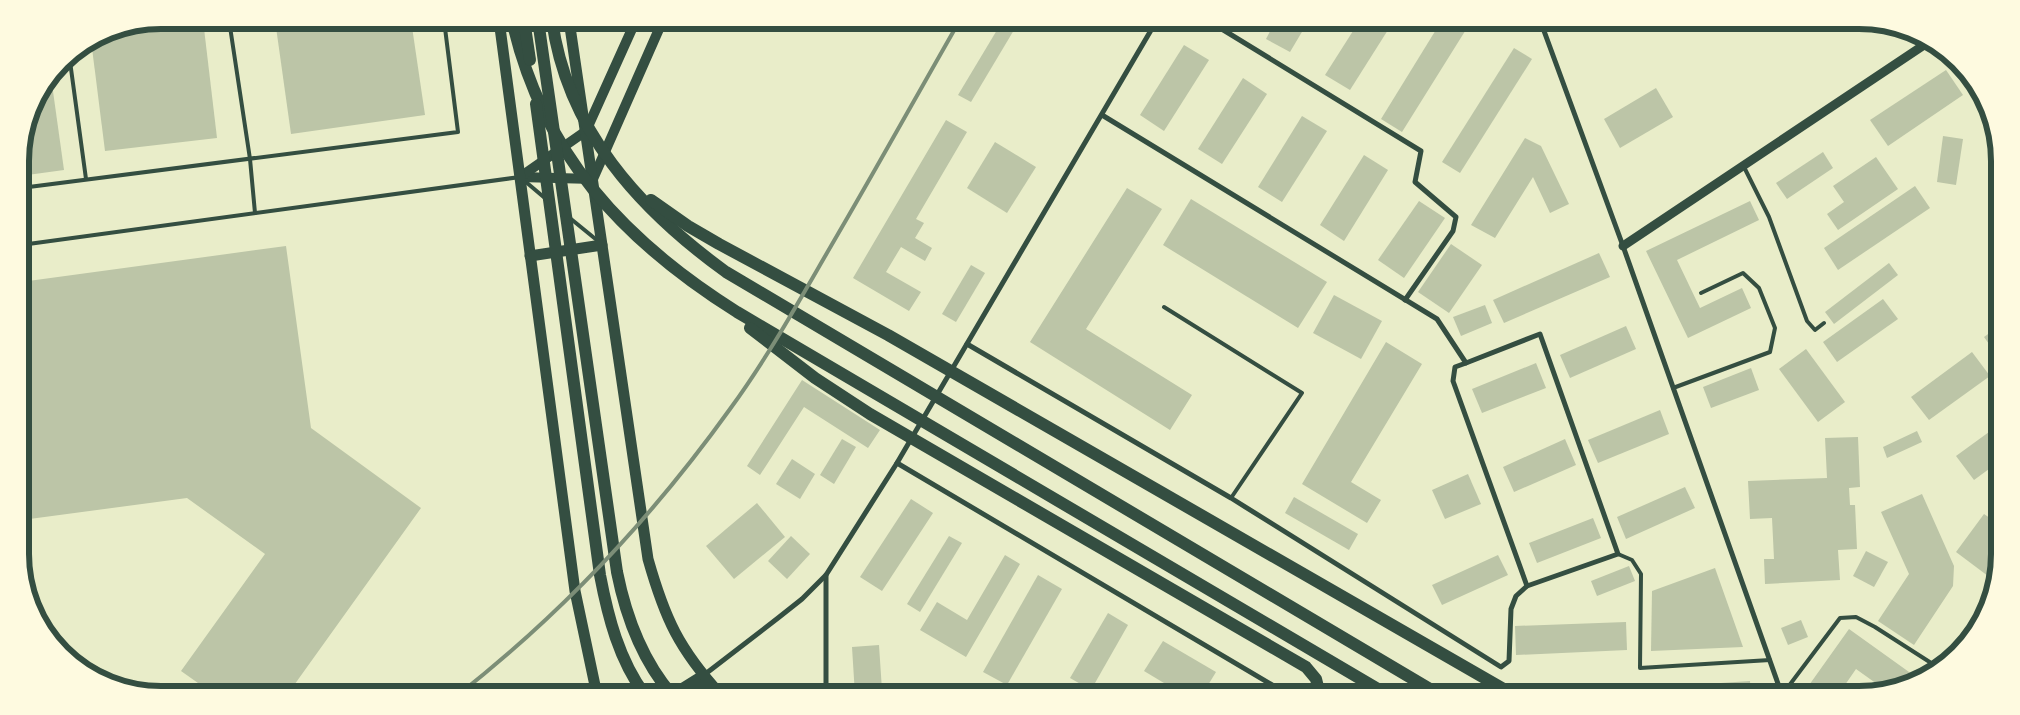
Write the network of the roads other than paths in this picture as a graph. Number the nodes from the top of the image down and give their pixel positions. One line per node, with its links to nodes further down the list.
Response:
1 (230, 29): 18 (lane)
2 (445, 29): 18 (lane)
3 (500, 29): 20 (main road)
4 (514, 29): 30 (highway)
5 (525, 29): 47 (highway)
6 (539, 29): 48 (highway)
7 (554, 29): 23 (highway)
8 (571, 29): 17 (main road)
9 (632, 29): 17 (main road)
10 (659, 29): 22 (main road)
11 (1152, 29): 16 (street)
12 (1222, 29): 32 (street)
13 (1543, 29): 28 (street)
14 (1923, 45): 19 (street)
15 (71, 63): 21 (lane)
16 (1102, 115): 32 (street); 35 (street)
17 (586, 132): 20 (main road); 22 (main road)
18 (250, 159): 21 (lane); 25 (lane)
19 (1744, 167): 28 (street); 34 (lane)
20 (520, 177): 22 (main road); 25 (lane); 27 (lane); 29 (main road)
21 (86, 179): 24 (lane)
22 (593, 179): 27 (main road)
23 (625, 179): 56 (highway); 57 (highway)
24 (29, 187)
25 (255, 213): 26 (lane)
26 (29, 244)
27 (602, 245): 29 (main road); 45 (main road)
28 (1623, 246): 37 (street)
29 (530, 256): 46 (main road)
30 (701, 289): 54 (highway); 55 (highway)
31 (1701, 294): 37 (lane)
32 (1405, 300): 36 (street)
33 (1164, 308): 39 (lane)
34 (1824, 323)
35 (966, 344): 38 (street); 39 (street)
36 (1466, 363): 40 (street); 42 (street)
37 (1673, 388): 43 (street)
38 (897, 463): 41 (street); 53 (street)
39 (1231, 498): 42 (street)
40 (1618, 554): 42 (street); 43 (lane)
41 (826, 575): 45 (street); 52 (street)
42 (1527, 586)
43 (1770, 660): 58 (street)
44 (1933, 664): 59 (lane)
45 (703, 675): 49 (main road); 50 (main road); 51 (main road)
46 (595, 686)
47 (639, 686)
48 (665, 686)
49 (686, 686)
50 (704, 686)
51 (713, 686)
52 (826, 686)
53 (1274, 686)
54 (1318, 686)
55 (1373, 686)
56 (1425, 686)
57 (1498, 686)
58 (1779, 686)
59 (1789, 686)

